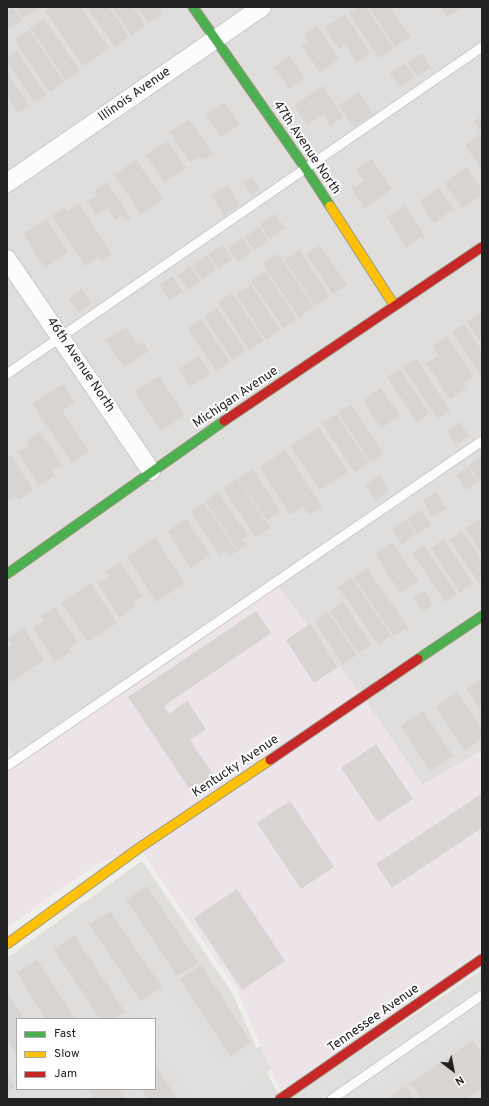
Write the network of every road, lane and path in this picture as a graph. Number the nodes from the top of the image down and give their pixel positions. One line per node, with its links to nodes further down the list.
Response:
1 (193, 7): 3 (street, 47th Avenue North)
2 (262, 7): 3 (street, Illinois Avenue)
3 (215, 39): 5 (street, 47th Avenue North); 6 (street, Illinois Avenue)
4 (482, 47): 5 (lane)
5 (306, 169): 9 (street, 47th Avenue North); 10 (lane)
6 (7, 183)
7 (482, 247): 9 (street, Michigan Avenue)
8 (7, 259): 10 (street, 46th Avenue North)
9 (394, 305): 13 (street, Michigan Avenue)
10 (61, 337): 11 (lane); 13 (street, 46th Avenue North)
11 (7, 374)
12 (482, 441): 16 (lane)
13 (151, 471): 14 (street, Michigan Avenue)
14 (7, 574)
15 (482, 616): 17 (street, Kentucky Avenue)
16 (7, 766)
17 (7, 944)
18 (482, 959): 20 (street, Tennessee Avenue)
19 (482, 995): 21 (lane)
20 (280, 1099)
21 (332, 1099)

